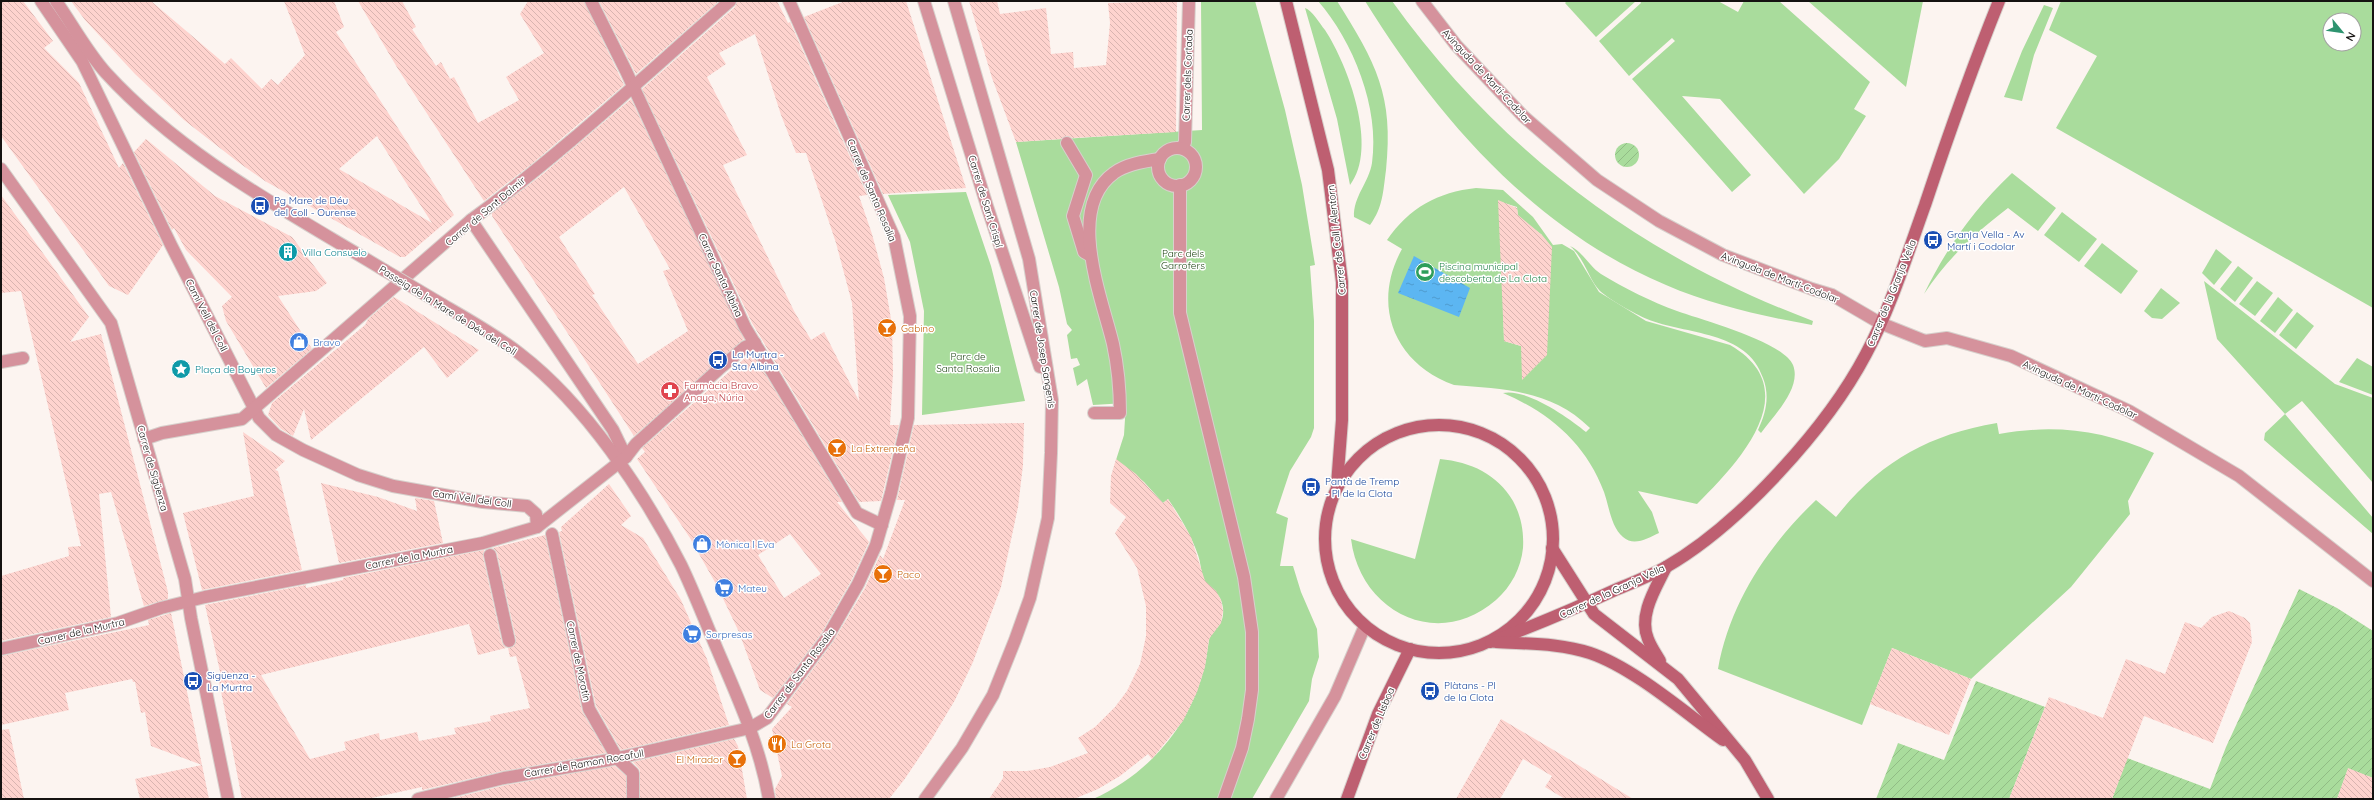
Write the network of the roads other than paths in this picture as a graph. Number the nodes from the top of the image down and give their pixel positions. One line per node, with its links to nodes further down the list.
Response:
1 (41, 1): 25 (street, Camí Vell del Coll)
2 (56, 1): 28 (street, Passeig de la Mare de Déu del Coll, bridge)
3 (591, 1): 12 (street, Carrer Santa Albina)
4 (730, 1): 12 (street, Carrer de Sant Dalmir)
5 (789, 1): 30 (street, Carrer de Santa Rosalia)
6 (924, 1): 24 (street, Carrer de Sant Crispí)
7 (954, 1): 24 (street, Carrer de Josep Sangenís)
8 (1189, 1): 14 (street, Carrer dels Cortada)
9 (1286, 1): 29 (street, Carrer de Coll i Alentorn)
10 (1422, 1): 20 (street, Avinguda de Martí-Codolar)
11 (1999, 1): 20 (street, Carrer de la Granja Vella)
12 (632, 87): 18 (street, Carrer de Sant Dalmir); 21 (street, Carrer Santa Albina)
13 (1067, 143): 19 (street)
14 (1182, 148): 15 (street); 17 (street)
15 (1160, 159): 17 (street); 19 (street)
16 (1, 169): 27 (street, Carrer de Sigüenza)
17 (1180, 185): 53 (street)
18 (471, 220): 25 (street, Carrer de Sant Dalmir); 28 (street, Passeig de la Mare de Déu del Coll)
19 (1091, 256): 26 (street)
20 (1880, 323): 35 (street, Carrer de la Granja Vella); 36 (street, Avinguda de Martí-Codolar)
21 (755, 343): 28 (street, Carrer de la Murtra); 30 (street, Carrer Santa Albina)
22 (23, 358): 23 (street)
23 (1, 362)
24 (1052, 400): 52 (street, Carrer de Josep Sangenís)
25 (252, 410): 27 (street, Carrer de Sant Dalmir); 31 (street, Camí Vell del Coll)
26 (1094, 413)
27 (144, 439): 37 (street, Carrer de Sigüenza)
28 (622, 460): 31 (street, Carrer de la Murtra); 45 (street, Passeig de la Mare de Déu del Coll)
29 (1337, 485): 33 (street); 39 (street)
30 (882, 525): 45 (street, Carrer de Santa Rosalia)
31 (537, 527): 37 (street, Carrer de la Murtra)
32 (552, 534): 47 (street, Carrer de Moratín)
33 (1552, 548): 38 (street); 41 (street)
34 (490, 555): 40 (street)
35 (1666, 567): 38 (street, Carrer de la Granja Vella); 44 (street)
36 (2373, 581)
37 (189, 602): 42 (street, Carrer de la Murtra); 48 (street, Carrer de Sigüenza)
38 (1587, 603): 41 (street, Carrer de la Granja Vella); 44 (street)
39 (1364, 628): 43 (street); 54 (street)
40 (509, 641)
41 (1491, 642): 43 (street); 46 (street)
42 (1, 649)
43 (1410, 649): 55 (street, Carrer de Lisboa)
44 (1662, 666): 46 (street)
45 (750, 728): 47 (street, Carrer de Ramon Rocafull); 51 (street, Passeig de la Mare de Déu del Coll)
46 (1736, 749): 56 (street)
47 (617, 758): 49 (street, Carrer de Ramon Rocafull); 50 (street, Carrer de Moratín)
48 (228, 799)
49 (418, 799)
50 (633, 799)
51 (769, 799)
52 (926, 799)
53 (1224, 799)
54 (1276, 799)
55 (1347, 799)
56 (1768, 799)

